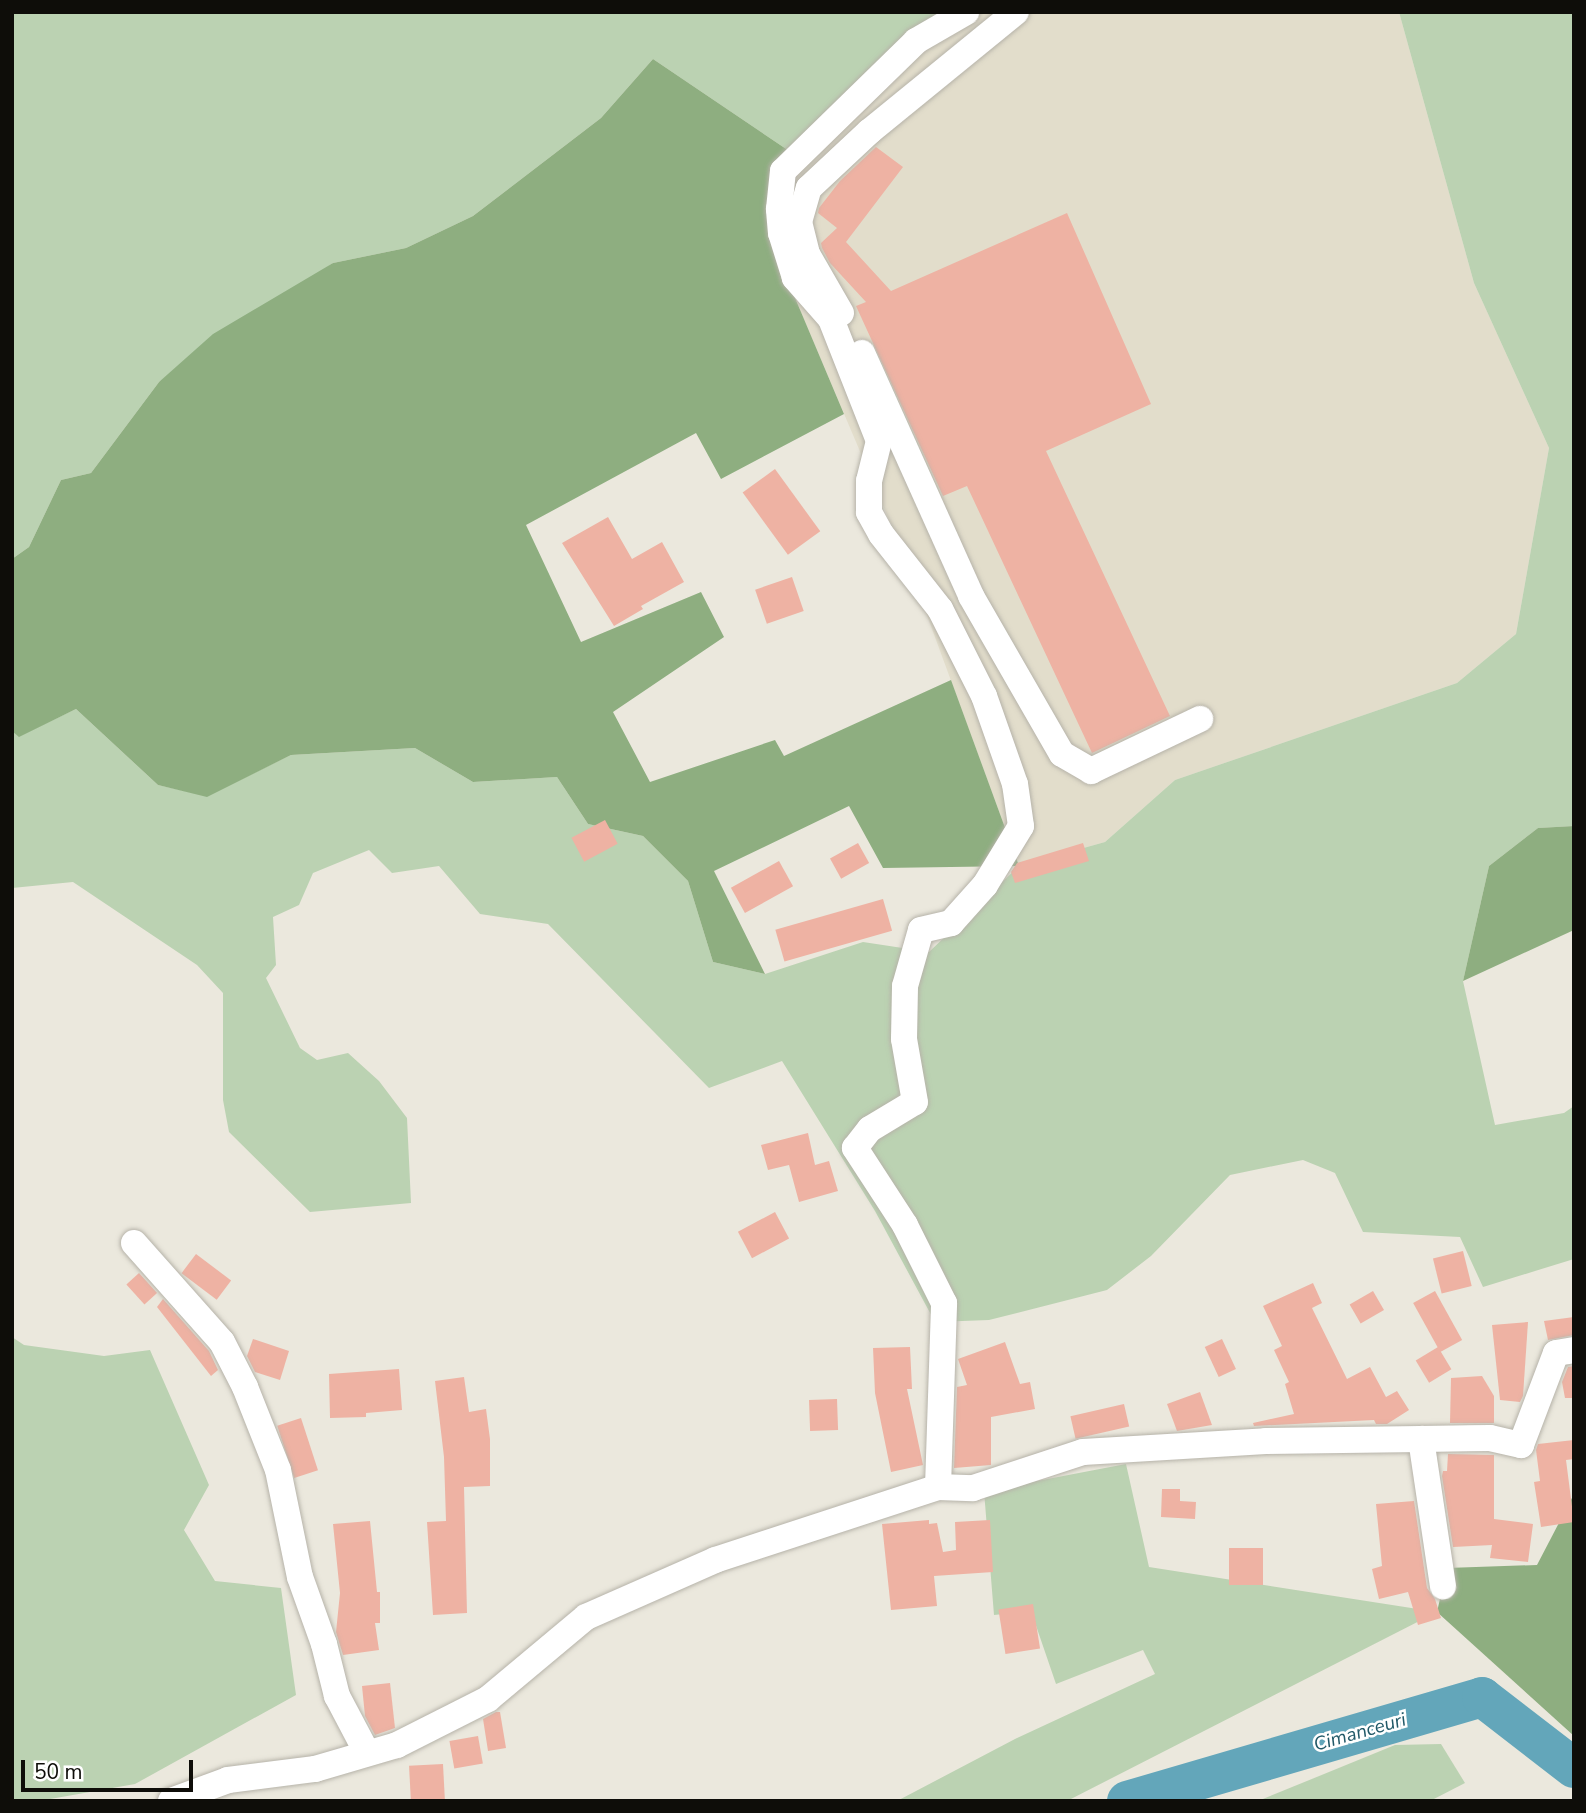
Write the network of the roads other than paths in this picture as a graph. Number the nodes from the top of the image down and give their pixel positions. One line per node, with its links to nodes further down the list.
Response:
1 (966, 12): 7 (street)
2 (1016, 12): 3 (street)
3 (1200, 719)
4 (134, 1243): 9 (street)
5 (1574, 1350): 6 (street)
6 (1421, 1439): 7 (street); 8 (street)
7 (938, 1487): 9 (street)
8 (1443, 1586)
9 (368, 1753): 10 (street)
10 (171, 1801)

